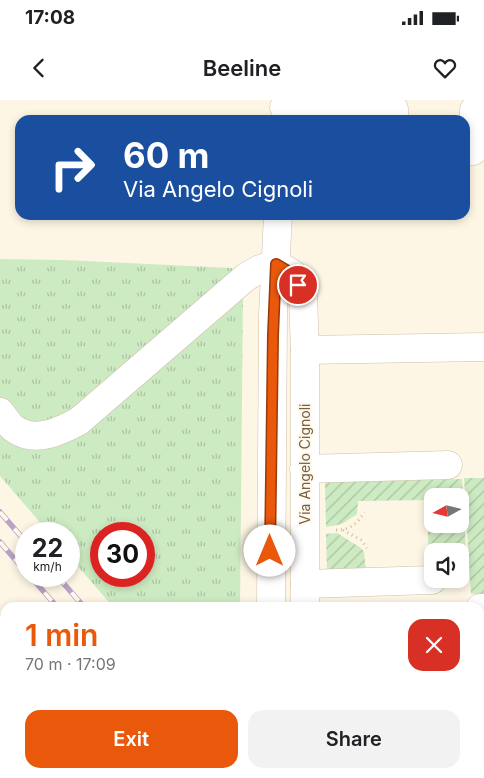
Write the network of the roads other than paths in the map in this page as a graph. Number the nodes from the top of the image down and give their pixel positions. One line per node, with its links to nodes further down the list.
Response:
1 (284, 109): 3 (street)
2 (474, 110): 4 (street)
3 (394, 115)
4 (470, 151)
5 (278, 220): 6 (street)
6 (276, 264): 8 (street, Via Angelo Cignoli); 9 (street); 14 (street)
7 (484, 347): 8 (street)
8 (305, 350): 11 (street, Via Angelo Cignoli)
9 (0, 412)
10 (448, 465): 11 (street)
11 (304, 469): 13 (street, Via Angelo Cignoli)
12 (424, 581): 13 (street)
13 (305, 596)
14 (271, 602)

